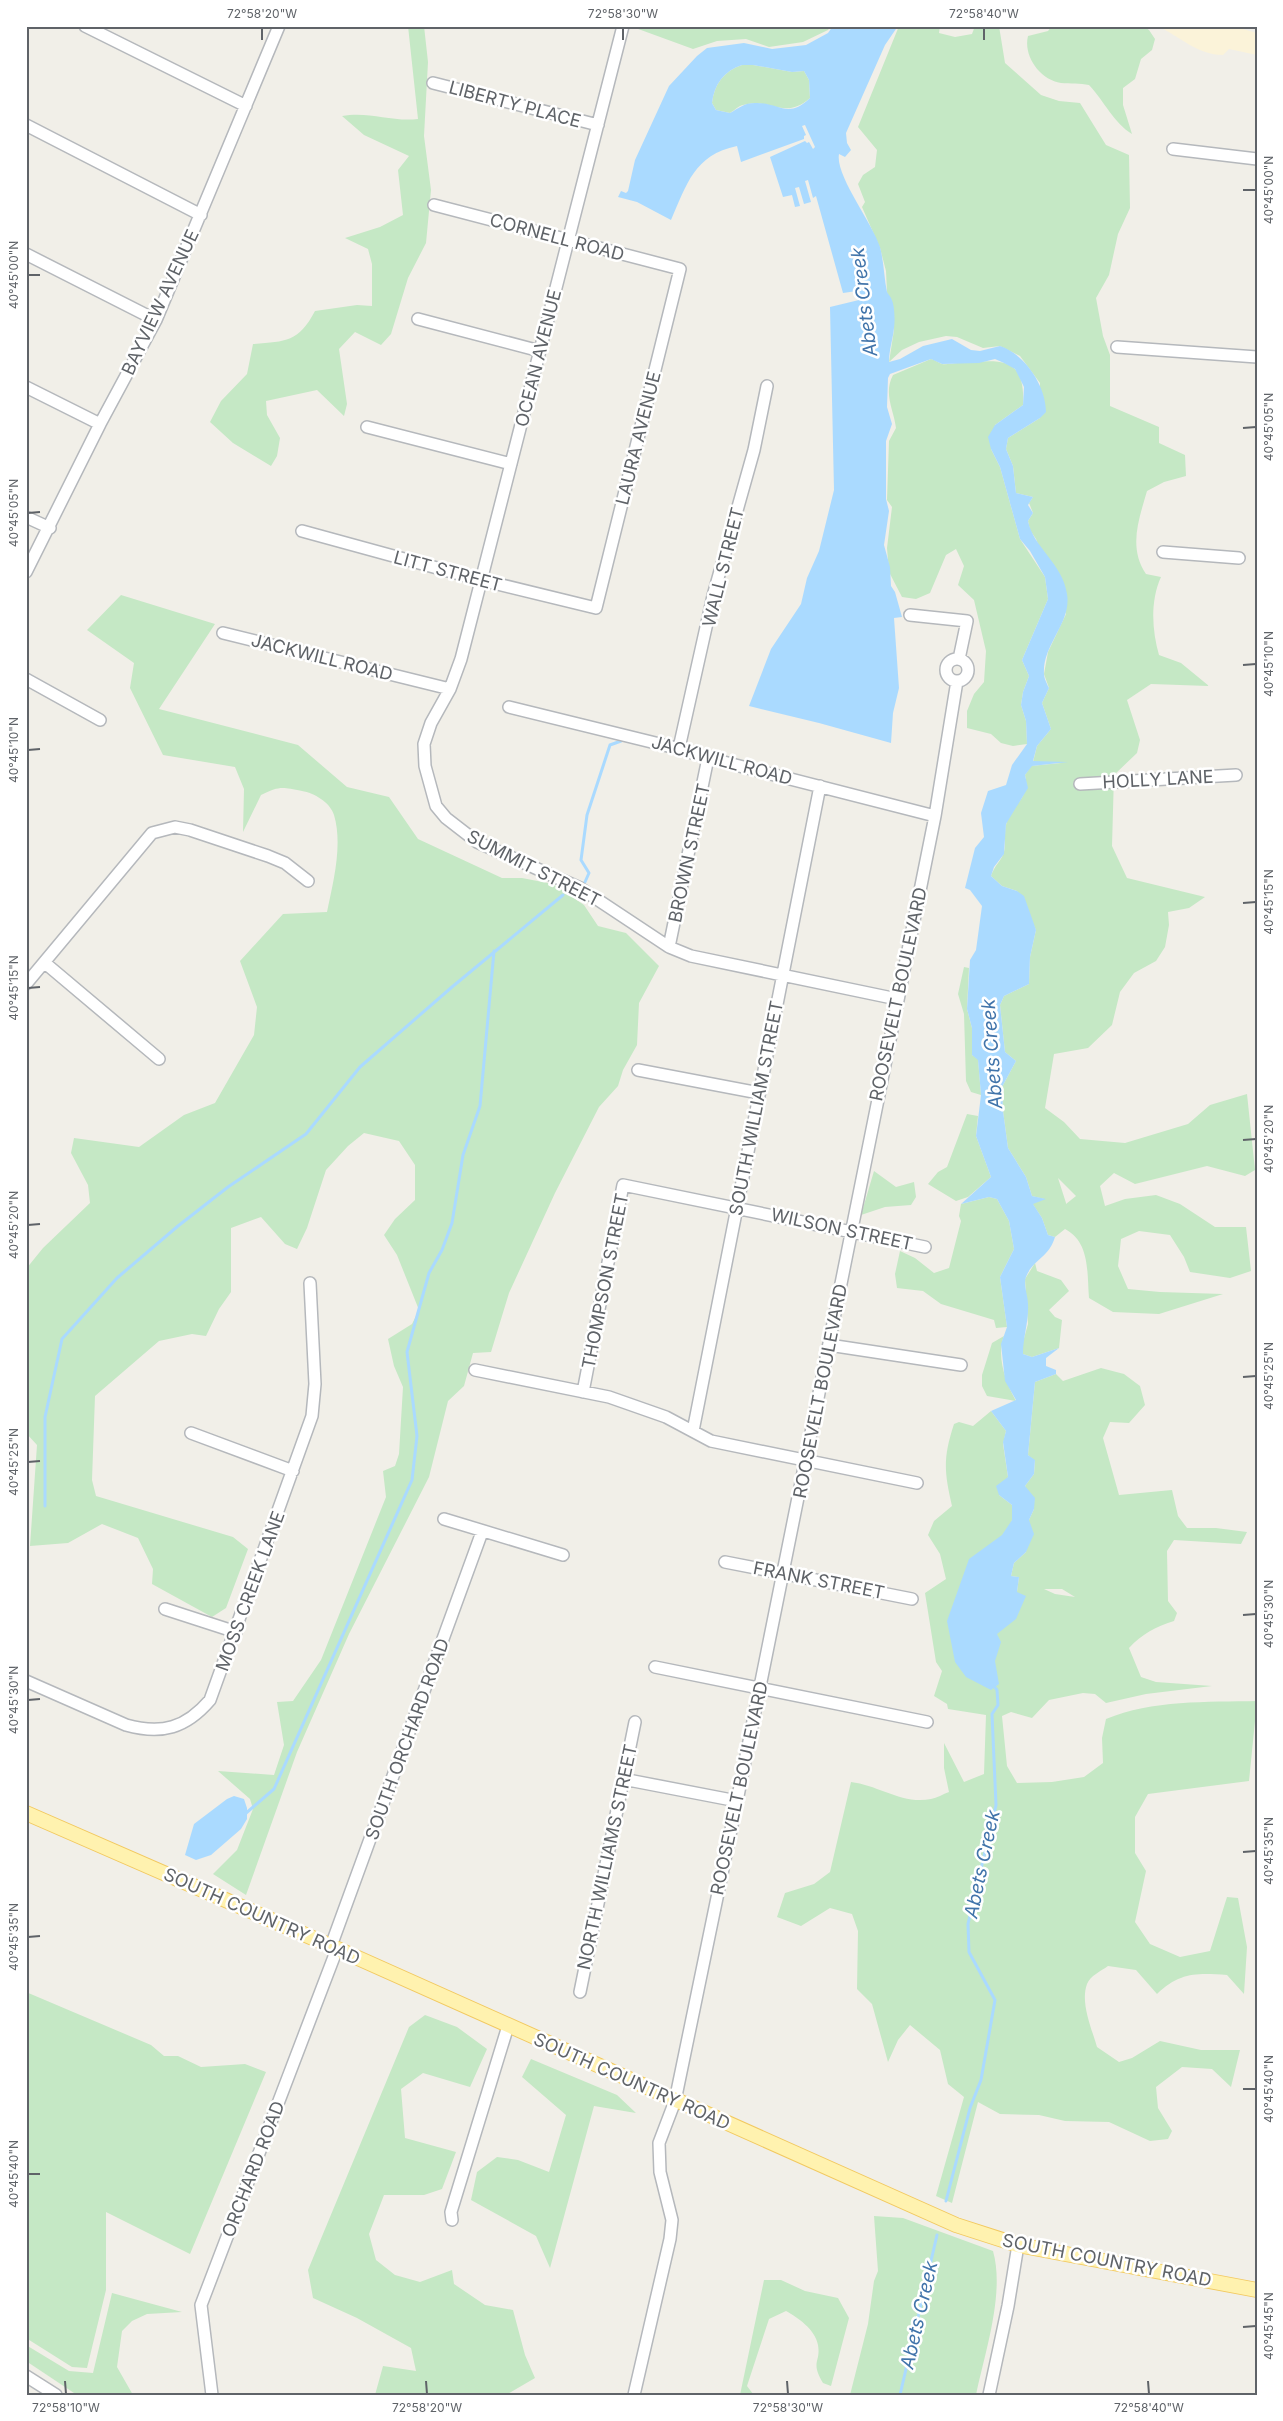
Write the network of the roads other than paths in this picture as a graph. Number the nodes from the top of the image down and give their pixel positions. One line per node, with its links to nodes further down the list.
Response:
1 (85, 26): 5 (street)
2 (279, 26): 5 (street, BAYVIEW AVENUE)
3 (624, 26): 7 (street, OCEAN AVENUE)
4 (433, 83): 7 (street, LIBERTY PLACE)
5 (246, 106): 11 (street, BAYVIEW AVENUE)
6 (26, 125): 11 (street)
7 (598, 125): 12 (street, OCEAN AVENUE)
8 (1173, 149): 9 (street)
9 (1257, 159)
10 (434, 205): 12 (street, CORNELL ROAD)
11 (202, 215): 16 (street, BAYVIEW AVENUE)
12 (569, 239): 14 (street, CORNELL ROAD); 18 (street, OCEAN AVENUE)
13 (26, 254): 16 (street)
14 (680, 269): 32 (street, LAURA AVENUE)
15 (418, 319): 18 (street)
16 (156, 320): 22 (street, BAYVIEW AVENUE)
17 (1118, 347): 19 (street)
18 (540, 351): 24 (street, OCEAN AVENUE)
19 (1257, 356)
20 (767, 386): 41 (street, WALL STREET)
21 (26, 387): 22 (street)
22 (100, 424): 26 (street, BAYVIEW AVENUE)
23 (367, 427): 24 (street)
24 (511, 464): 31 (street, OCEAN AVENUE)
25 (26, 517): 26 (street)
26 (50, 528): 30 (street, BAYVIEW AVENUE)
27 (302, 531): 31 (street, LITT STREET)
28 (1163, 552): 29 (street)
29 (1239, 558)
30 (26, 572)
31 (481, 580): 32 (street, LITT STREET); 38 (street, OCEAN AVENUE)
32 (596, 608)
33 (910, 616): 35 (street, ROOSEVELT BOULEVARD)
34 (223, 633): 38 (street, JACKWILL ROAD)
35 (959, 659): 37 (street, ROOSEVELT BOULEVARD); 37 (street, ROOSEVELT BOULEVARD)
36 (26, 679): 40 (street)
37 (957, 681): 46 (street, ROOSEVELT BOULEVARD)
38 (450, 689): 48 (street, SUMMIT STREET)
39 (509, 707): 41 (street, JACKWILL ROAD)
40 (100, 720)
41 (679, 748): 42 (street, JACKWILL ROAD)
42 (708, 758): 45 (street, JACKWILL ROAD); 48 (street, BROWN STREET)
43 (1236, 775): 44 (street, HOLLY LANE)
44 (1080, 784)
45 (820, 786): 46 (street, JACKWILL ROAD); 50 (street, SOUTH WILLIAM STREET)
46 (934, 816): 52 (street, ROOSEVELT BOULEVARD)
47 (308, 881): 49 (street)
48 (669, 947): 50 (street, SUMMIT STREET)
49 (45, 963): 51 (street); 53 (street)
50 (782, 976): 52 (street, SUMMIT STREET); 55 (street, SOUTH WILLIAM STREET)
51 (26, 984)
52 (897, 999): 58 (street, ROOSEVELT BOULEVARD)
53 (159, 1059)
54 (638, 1070): 55 (street)
55 (758, 1092): 57 (street, SOUTH WILLIAM STREET)
56 (640, 1189): 57 (street, WILSON STREET); 64 (street, THOMPSON STREET)
57 (738, 1207): 58 (street, WILSON STREET); 65 (street, SOUTH WILLIAM STREET)
58 (852, 1232): 59 (street, WILSON STREET); 61 (street, ROOSEVELT BOULEVARD)
59 (925, 1248)
60 (310, 1283): 68 (street, MOSS CREEK LANE)
61 (829, 1345): 62 (street); 67 (street, ROOSEVELT BOULEVARD)
62 (961, 1365)
63 (476, 1370): 64 (street)
64 (583, 1392): 65 (street)
65 (693, 1431): 67 (street)
66 (191, 1432): 68 (street)
67 (806, 1460): 69 (street); 74 (street, ROOSEVELT BOULEVARD)
68 (293, 1471): 77 (street, MOSS CREEK LANE)
69 (917, 1483)
70 (444, 1518): 71 (street)
71 (482, 1532): 72 (street); 86 (street, SOUTH ORCHARD ROAD)
72 (563, 1555)
73 (725, 1562): 74 (street, FRANK STREET)
74 (783, 1573): 75 (street, FRANK STREET); 80 (street, ROOSEVELT BOULEVARD)
75 (912, 1599)
76 (165, 1609): 77 (street)
77 (236, 1632): 79 (street, MOSS CREEK LANE)
78 (655, 1667): 80 (street)
79 (26, 1681)
80 (760, 1690): 82 (street); 84 (street, ROOSEVELT BOULEVARD)
81 (635, 1722): 83 (street, NORTH WILLIAMS STREET)
82 (927, 1722)
83 (623, 1779): 84 (street); 87 (street, NORTH WILLIAMS STREET)
84 (737, 1801): 89 (street, ROOSEVELT BOULEVARD)
85 (26, 1813): 86 (main road, SOUTH COUNTRY ROAD)
86 (334, 1947): 88 (main road, SOUTH COUNTRY ROAD); 95 (street, ORCHARD ROAD)
87 (580, 1992)
88 (508, 2026): 89 (main road, SOUTH COUNTRY ROAD); 90 (street)
89 (675, 2101): 91 (main road, SOUTH COUNTRY ROAD); 96 (street, ROOSEVELT BOULEVARD)
90 (452, 2220)
91 (1018, 2245): 92 (main road, SOUTH COUNTRY ROAD); 97 (street)
92 (1257, 2290)
93 (26, 2376): 94 (street)
94 (56, 2395)
95 (212, 2395)
96 (634, 2395)
97 (989, 2395)

